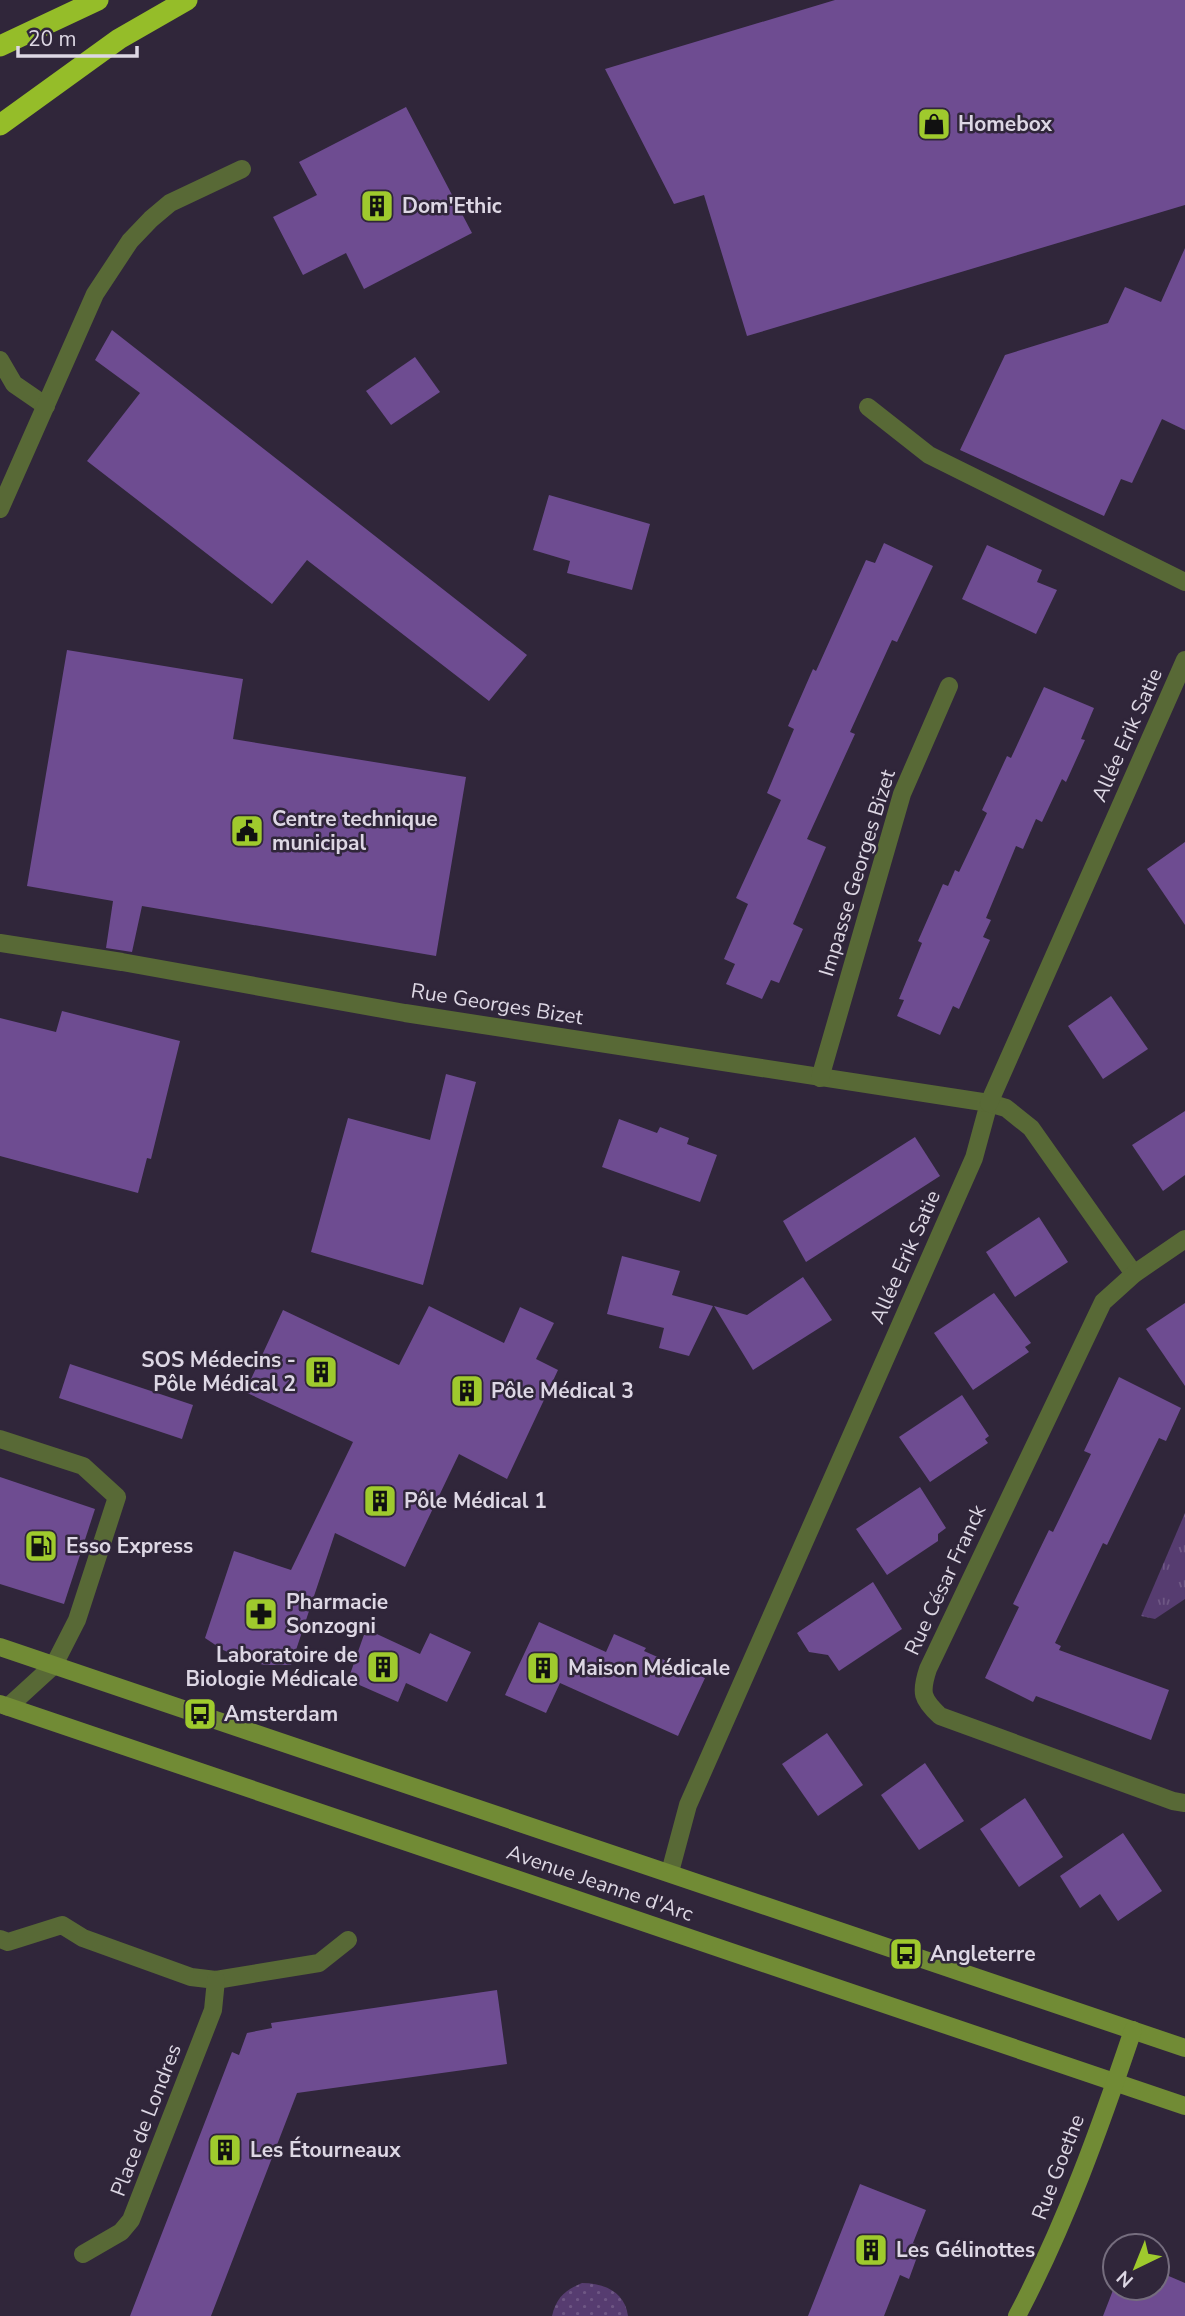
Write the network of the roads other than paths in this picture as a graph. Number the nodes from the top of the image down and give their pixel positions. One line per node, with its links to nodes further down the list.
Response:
1 (98, 0): 3 (highway)
2 (187, 0): 4 (highway)
3 (0, 46)
4 (0, 125)
5 (242, 169): 7 (street)
6 (0, 360): 7 (street)
7 (46, 406): 9 (street)
8 (868, 407): 10 (street)
9 (0, 509)
10 (1185, 582)
11 (1185, 660): 15 (street, Allée Erik Satie)
12 (949, 685): 14 (street, Impasse Georges Bizet)
13 (0, 943): 14 (street, Rue Georges Bizet)
14 (820, 1078): 15 (street, Rue Georges Bizet)
15 (989, 1103): 17 (street); 23 (street, Allée Erik Satie)
16 (1185, 1239): 17 (street, Rue César Franck)
17 (1134, 1273): 22 (street, Rue César Franck)
18 (0, 1439): 20 (street)
19 (0, 1647): 20 (main road, Avenue Jeanne d'Arc)
20 (54, 1665): 21 (street); 23 (main road, Avenue Jeanne d'Arc)
21 (4, 1706): 29 (main road, Avenue Jeanne d'Arc)
22 (1185, 1803)
23 (670, 1872): 27 (main road, Avenue Jeanne d'Arc)
24 (0, 1939): 26 (street)
25 (348, 1940): 26 (street)
26 (216, 1980): 31 (street, Place de Londres)
27 (1133, 2030): 28 (main road, Avenue Jeanne d'Arc); 29 (main road, Rue Goethe)
28 (1185, 2048)
29 (1115, 2082): 30 (main road, Avenue Jeanne d'Arc); 32 (main road, Rue Goethe)
30 (1185, 2106)
31 (83, 2254)
32 (1017, 2316)

